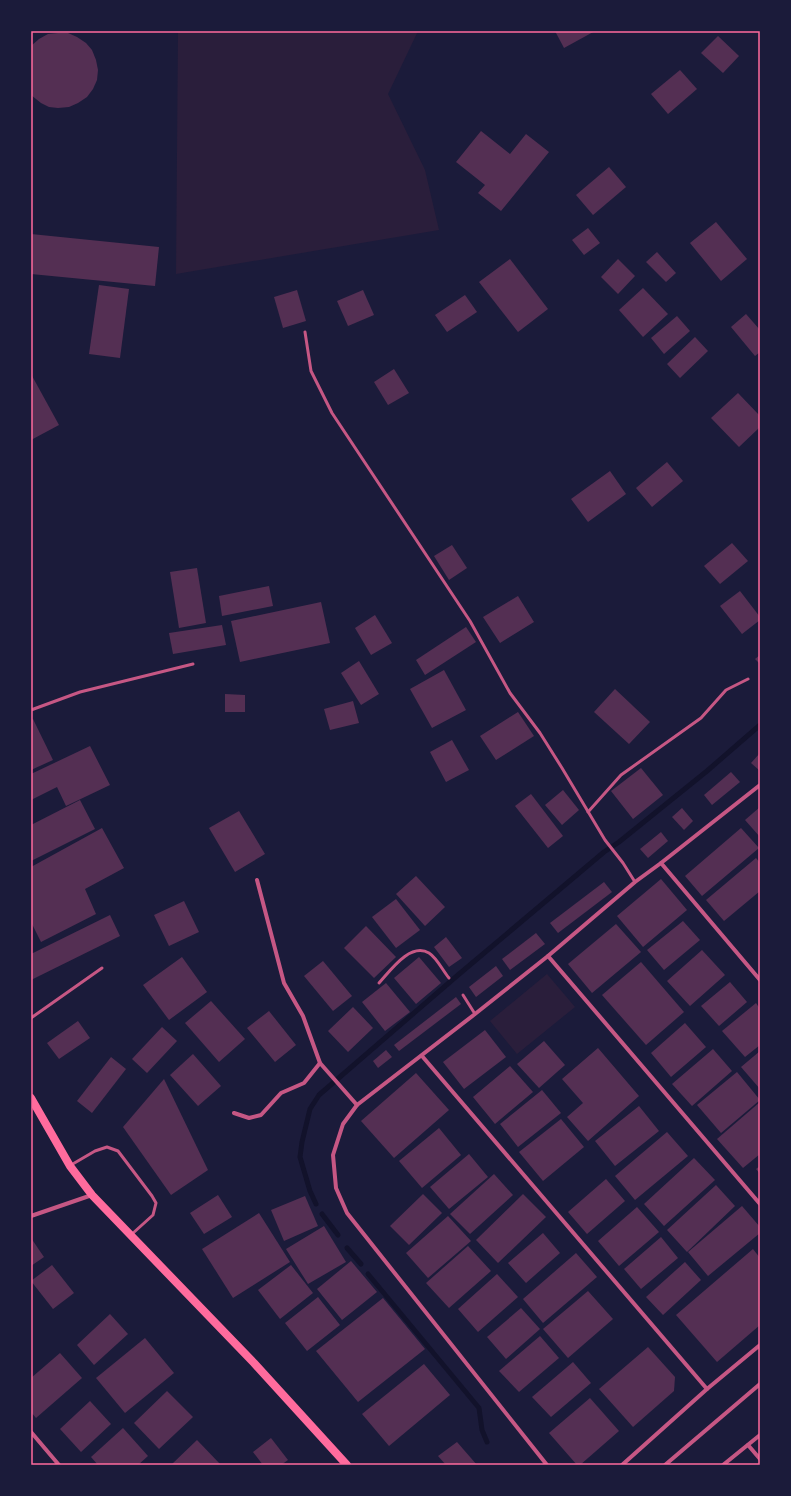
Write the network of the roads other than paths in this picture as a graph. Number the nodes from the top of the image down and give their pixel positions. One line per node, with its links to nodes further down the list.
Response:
1 (306, 332): 6 (lane)
2 (193, 664): 4 (lane)
3 (748, 678): 6 (lane)
4 (31, 710)
5 (760, 785): 7 (street)
6 (588, 812): 9 (lane)
7 (661, 864): 9 (street); 13 (street)
8 (257, 880): 19 (street)
9 (635, 882): 10 (street)
10 (548, 956): 16 (street); 25 (street)
11 (102, 968): 17 (lane)
12 (449, 978): 14 (lane)
13 (760, 980)
14 (379, 983)
15 (463, 995): 16 (lane)
16 (476, 1014): 18 (street)
17 (31, 1018)
18 (422, 1056): 21 (street); 30 (street)
19 (320, 1063): 21 (street); 22 (street)
20 (31, 1098): 23 (main road)
21 (357, 1105): 37 (street)
22 (234, 1113)
23 (70, 1166): 24 (main road); 27 (lane)
24 (92, 1195): 26 (street); 27 (main road)
25 (760, 1204)
26 (31, 1216)
27 (130, 1235): 36 (main road)
28 (760, 1345): 30 (street)
29 (760, 1384): 39 (street)
30 (707, 1389): 38 (street)
31 (31, 1432): 35 (street)
32 (760, 1435): 33 (street)
33 (748, 1445): 34 (street); 40 (street)
34 (760, 1459)
35 (59, 1465)
36 (347, 1465)
37 (547, 1465)
38 (622, 1465)
39 (665, 1465)
40 (723, 1465)

